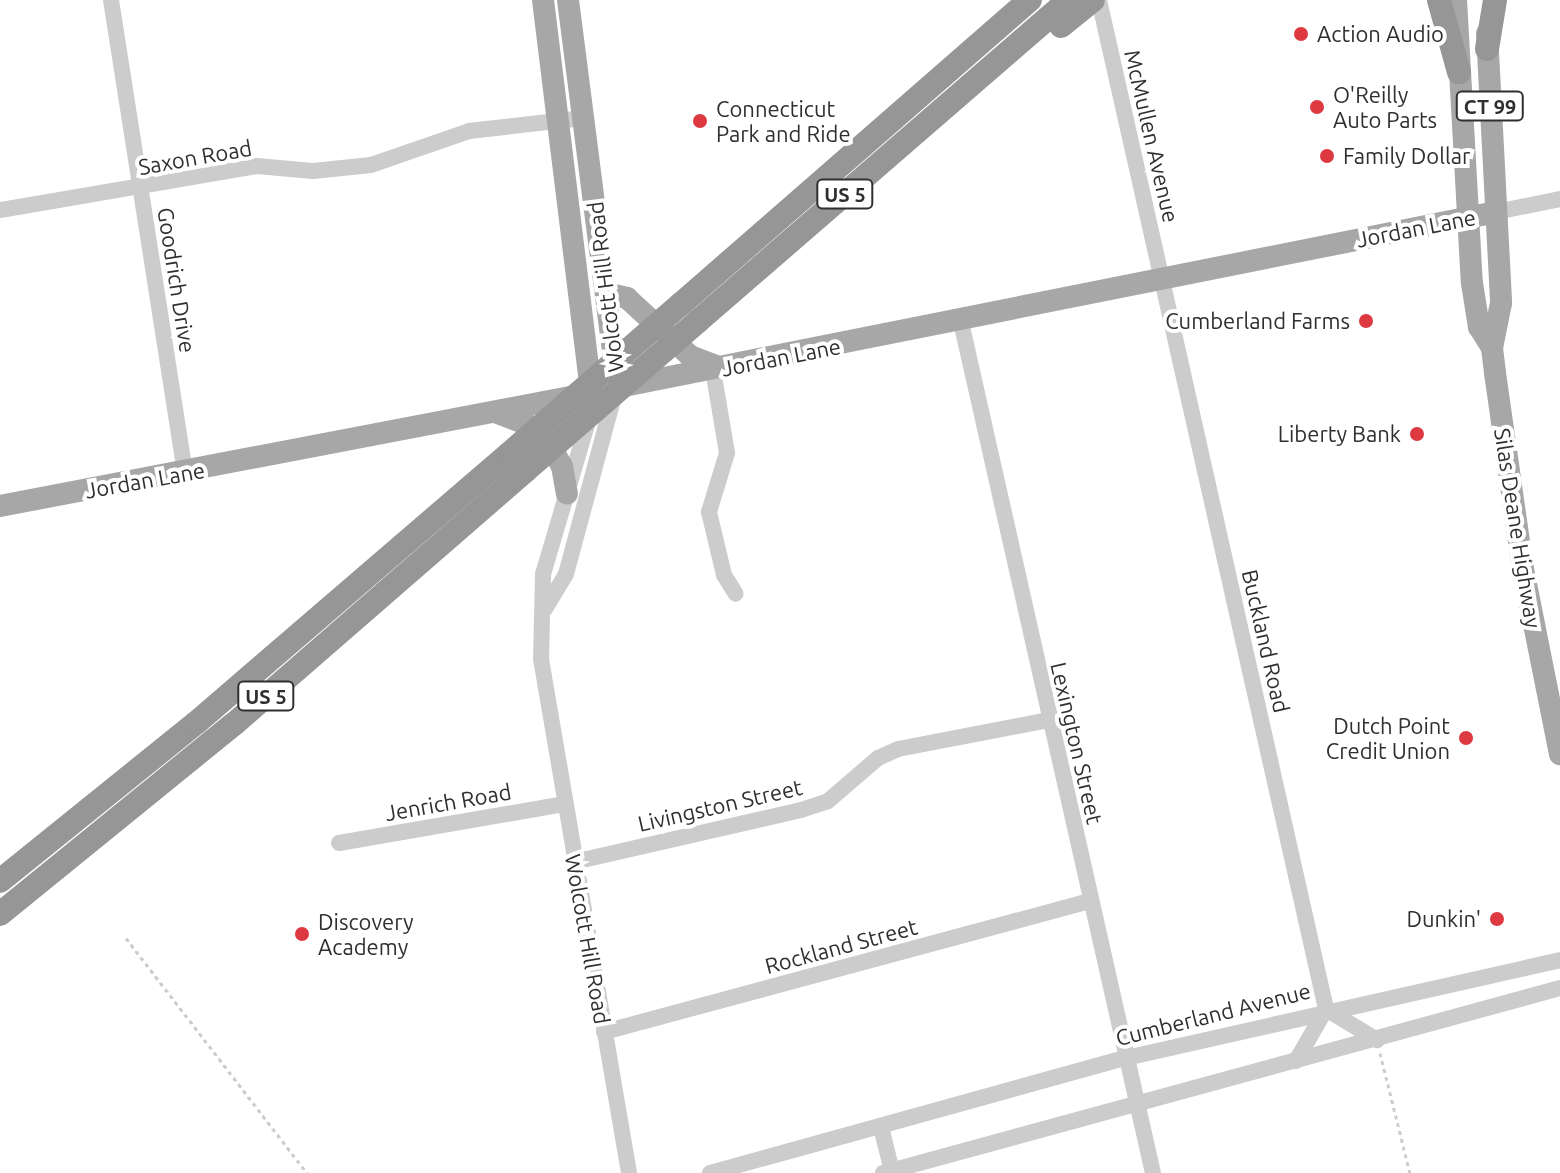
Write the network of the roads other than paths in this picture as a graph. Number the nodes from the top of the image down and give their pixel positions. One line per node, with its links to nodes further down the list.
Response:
1 (111, 0): 14 (street, Goodrich Drive)
2 (543, 0): 13 (main road, Wolcott Hill Road)
3 (568, 0): 12 (main road, Wolcott Hill Road)
4 (1030, 0): 21 (highway, US 5)
5 (1439, 0): 11 (highway)
6 (1456, 0): 11 (main road, Silas Deane Highway / CT 99)
7 (1485, 0): 10 (main road, Silas Deane Highway / CT 99)
8 (1495, 0): 10 (highway)
9 (1087, 1): 19 (street, McMullen Avenue); 21 (highway, US 5)
10 (1487, 49): 17 (main road, Silas Deane Highway / CT 99)
11 (1459, 72): 18 (main road, Silas Deane Highway / CT 99)
12 (583, 118): 13 (street, Saxon Road); 20 (main road, Wolcott Hill Road)
13 (559, 121): 14 (street, Saxon Road); 26 (main road, Wolcott Hill Road)
14 (141, 189): 16 (street, Saxon Road); 29 (street, Goodrich Drive)
15 (1560, 199): 17 (street, Jordan Lane)
16 (0, 210)
17 (1496, 212): 18 (main road, Jordan Lane); 23 (main road, Silas Deane Highway / CT 99)
18 (1467, 218): 19 (main road, Jordan Lane); 23 (main road, Silas Deane Highway / CT 99)
19 (1162, 282): 22 (main road, Jordan Lane); 46 (street, Buckland Road)
20 (606, 293): 24 (main road); 25 (main road, Wolcott Hill Road)
21 (689, 313): 28 (highway, US 5, bridge)
22 (961, 322): 24 (main road, Jordan Lane); 36 (street, Lexington Street)
23 (1492, 348): 37 (main road, Silas Deane Highway / CT 99)
24 (719, 369): 25 (main road, Jordan Lane); 34 (street)
25 (616, 388): 26 (main road, Jordan Lane); 33 (street, Wolcott Hill Road)
26 (591, 392): 27 (main road, Jordan Lane); 30 (street, Wolcott Hill Road)
27 (494, 412): 29 (main road, Jordan Lane); 30 (main road)
28 (518, 462): 41 (highway, US 5); 43 (highway, US 5)
29 (185, 472): 31 (main road, Jordan Lane)
30 (567, 494): 32 (street, Wolcott Hill Road)
31 (0, 506)
32 (552, 544): 33 (street); 35 (street, Wolcott Hill Road)
33 (573, 551): 35 (street, Wolcott Hill Road)
34 (736, 594)
35 (544, 610): 38 (street, Wolcott Hill Road)
36 (1049, 720): 40 (street, Livingston Street); 42 (street, Lexington Street)
37 (1560, 754)
38 (564, 804): 39 (street, Jenrich Road); 40 (street, Wolcott Hill Road)
39 (339, 843)
40 (574, 862): 47 (street, Wolcott Hill Road)
41 (0, 881)
42 (1090, 901): 47 (street, Rockland Street); 49 (street, Lexington Street)
43 (0, 914)
44 (1560, 960): 46 (street, Cumberland Avenue)
45 (1560, 988): 48 (street)
46 (1326, 1009): 48 (street); 49 (street, Cumberland Avenue); 50 (street)
47 (604, 1032): 54 (street, Wolcott Hill Road)
48 (1378, 1046): 50 (street)
49 (1126, 1058): 51 (street, Lexington Street); 52 (street, Cumberland Avenue)
50 (1296, 1061): 51 (street)
51 (1134, 1102): 53 (street); 56 (street, Lexington Street)
52 (881, 1127): 53 (street); 55 (street, Cumberland Avenue)
53 (887, 1172)
54 (629, 1173)
55 (710, 1173)
56 (1153, 1173)

